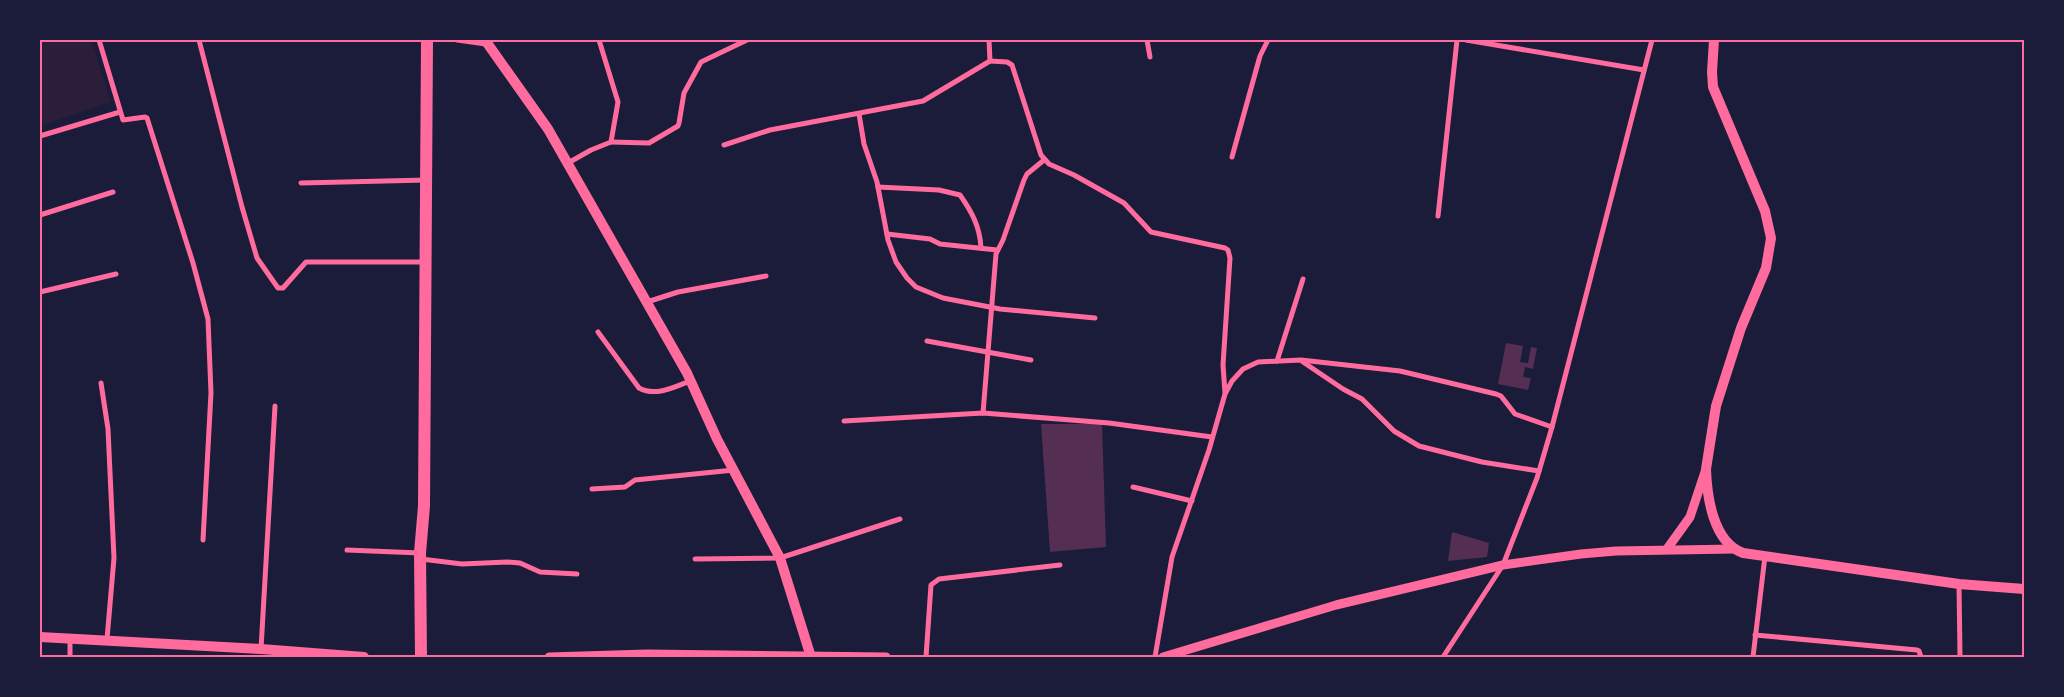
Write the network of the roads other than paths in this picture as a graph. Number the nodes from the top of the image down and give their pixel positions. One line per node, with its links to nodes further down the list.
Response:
1 (99, 40): 19 (street)
2 (199, 40): 36 (street)
3 (427, 40): 27 (main road)
4 (457, 40): 14 (street)
5 (599, 40): 22 (street)
6 (747, 40): 22 (street)
7 (989, 40): 17 (street)
8 (1147, 40): 16 (street)
9 (1268, 40): 24 (street)
10 (1457, 40): 32 (street)
11 (1466, 40): 15 (street)
12 (1652, 40): 18 (street)
13 (1714, 40): 58 (main road)
14 (487, 42): 26 (main road)
15 (1499, 42): 18 (street)
16 (1150, 57)
17 (990, 61): 20 (street); 25 (street)
18 (1644, 70): 56 (street)
19 (120, 112): 21 (street); 65 (street)
20 (859, 114): 23 (street); 29 (street)
21 (40, 136)
22 (611, 142): 26 (street)
23 (724, 145)
24 (1232, 157)
25 (1044, 160): 35 (street); 52 (street)
26 (568, 164): 41 (main road)
27 (427, 180): 28 (street); 36 (main road)
28 (302, 183)
29 (878, 187): 33 (street); 34 (street)
30 (113, 192): 31 (street)
31 (40, 215)
32 (1438, 216)
33 (887, 234): 34 (street); 42 (street)
34 (981, 248): 35 (street)
35 (997, 250): 42 (street)
36 (426, 262): 70 (main road)
37 (116, 274): 40 (street)
38 (766, 276): 41 (street)
39 (1304, 279): 49 (street)
40 (40, 292)
41 (646, 303): 50 (main road)
42 (990, 307): 43 (street); 46 (street)
43 (1095, 318)
44 (598, 332): 50 (street)
45 (927, 341): 46 (street)
46 (987, 353): 47 (street); 54 (street)
47 (1031, 360)
48 (1302, 360): 49 (street); 56 (street); 60 (street)
49 (1277, 361): 52 (street)
50 (691, 381): 59 (main road)
51 (101, 383): 81 (street)
52 (1225, 394): 57 (street)
53 (274, 406): 82 (street)
54 (983, 413): 55 (street); 57 (street)
55 (844, 422)
56 (1552, 427): 60 (street)
57 (1212, 437): 63 (street)
58 (1706, 469): 66 (street); 68 (main road)
59 (734, 470): 62 (street); 71 (main road)
60 (1539, 471): 74 (street)
61 (1133, 487): 63 (street)
62 (592, 489)
63 (1192, 501): 90 (street)
64 (900, 519): 71 (street)
65 (203, 540)
66 (1667, 549): 68 (street); 74 (street)
67 (347, 550): 70 (street)
68 (1734, 550): 69 (main road)
69 (1765, 555): 76 (main road); 78 (street)
70 (420, 556): 75 (street); 86 (main road)
71 (780, 558): 72 (street); 83 (main road)
72 (695, 559)
73 (1060, 565): 89 (street)
74 (1503, 565): 91 (street); 92 (street)
75 (577, 574)
76 (1959, 584): 77 (main road); 95 (street)
77 (2024, 590)
78 (1756, 635): 93 (street); 94 (street)
79 (40, 637): 80 (main road)
80 (70, 638): 81 (main road); 84 (street)
81 (107, 639): 82 (main road)
82 (261, 649): 85 (main road)
83 (811, 656): 87 (street); 88 (street)
84 (70, 657)
85 (364, 657)
86 (421, 657)
87 (549, 657)
88 (886, 657)
89 (926, 657)
90 (1155, 657)
91 (1163, 657)
92 (1443, 657)
93 (1753, 657)
94 (1921, 657)
95 (1960, 657)

